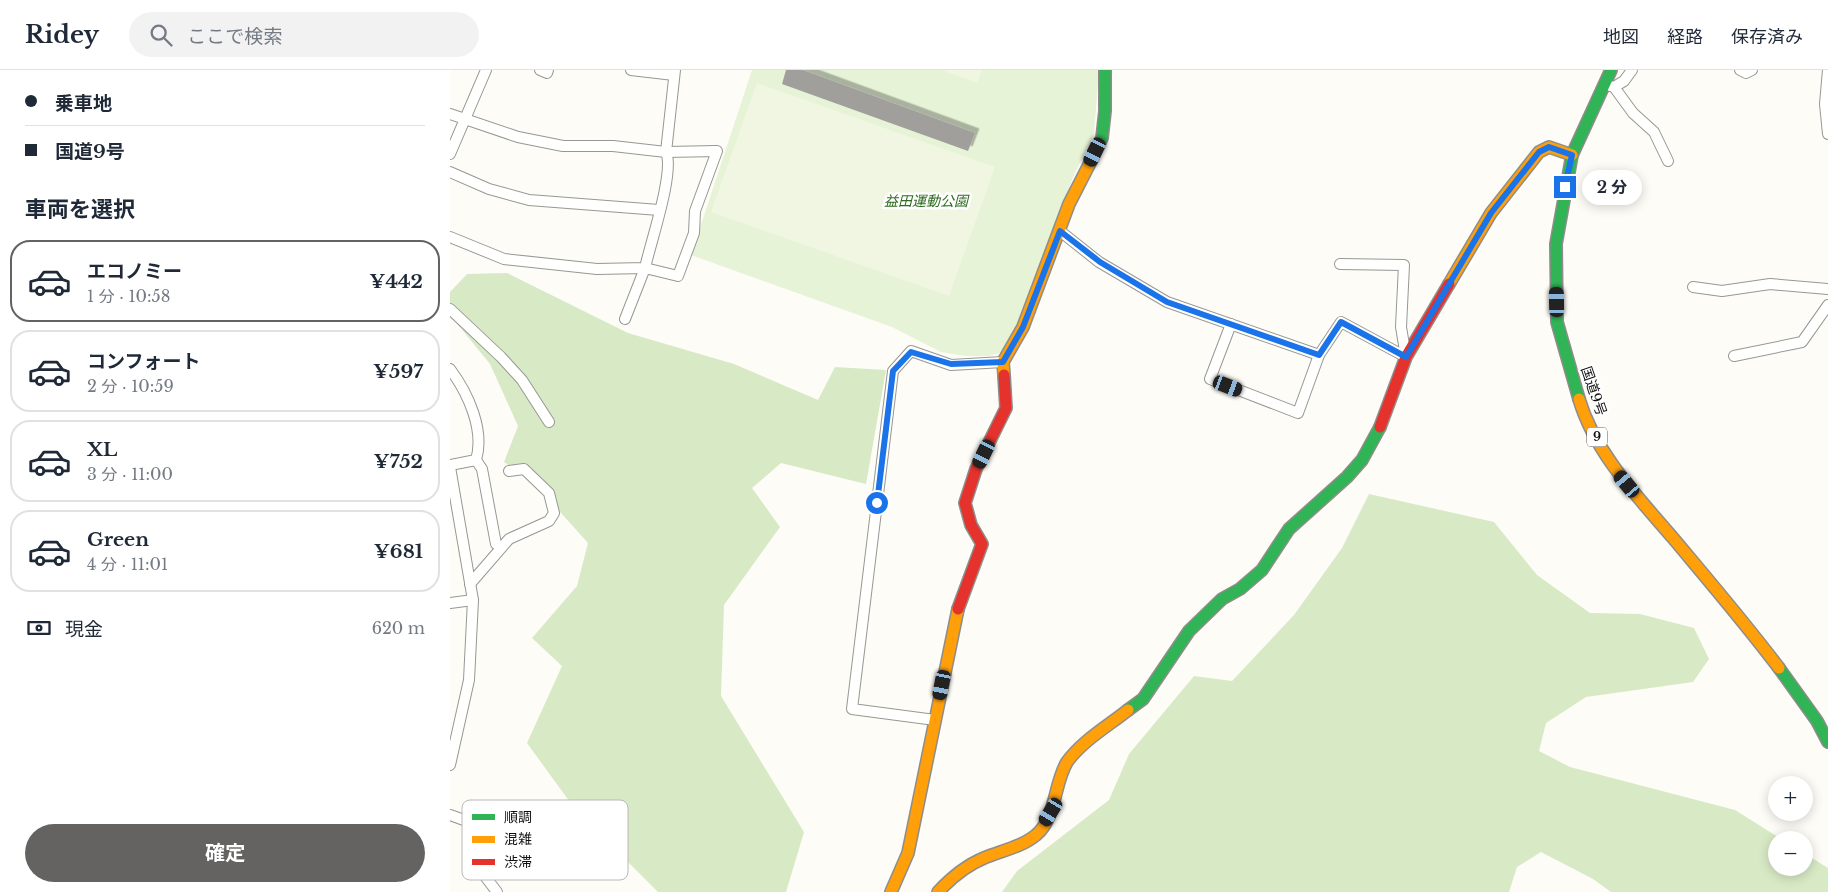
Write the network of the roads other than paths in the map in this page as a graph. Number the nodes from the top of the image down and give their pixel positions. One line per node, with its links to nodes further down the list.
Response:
1 (486, 70): 14 (street)
2 (540, 70): 3 (street)
3 (548, 70)
4 (632, 70): 11 (street)
5 (1105, 70): 22 (main road)
6 (1611, 70): 12 (main road, 国道9号 / 9)
7 (1632, 70): 12 (street)
8 (1740, 70): 9 (street)
9 (1752, 70)
10 (1828, 70): 15 (street)
11 (674, 72): 16 (street)
12 (1609, 86): 18 (main road, 国道9号 / 9); 19 (street)
13 (450, 114): 14 (street)
14 (465, 120): 16 (street); 17 (street)
15 (1828, 134)
16 (666, 152): 21 (street); 25 (street)
17 (450, 154)
18 (1572, 155): 34 (main road); 46 (main road, 国道9号 / 9)
19 (1668, 161)
20 (450, 172): 21 (street)
21 (659, 210): 25 (street)
22 (1060, 231): 31 (street); 35 (main road)
23 (450, 237): 25 (street)
24 (1340, 264): 34 (street)
25 (645, 268): 30 (street)
26 (1693, 287): 27 (street)
27 (1828, 288)
28 (1828, 306): 33 (street)
29 (450, 309): 37 (street)
30 (625, 319)
31 (1231, 324): 32 (street); 32 (street)
32 (1319, 355): 34 (street)
33 (1734, 356)
34 (1406, 357): 53 (main road)
35 (1003, 362): 45 (main road); 45 (street)
36 (450, 369): 38 (street)
37 (549, 422)
38 (476, 460): 39 (street); 41 (street)
39 (450, 466): 42 (street)
40 (509, 471): 42 (street)
41 (496, 544)
42 (470, 584): 43 (street)
43 (473, 600): 44 (street); 47 (street)
44 (450, 603)
45 (935, 720): 52 (main road)
46 (1828, 742)
47 (450, 765)
48 (450, 815): 49 (street)
49 (462, 819)
50 (488, 880): 51 (street)
51 (497, 892)
52 (891, 892)
53 (938, 892)

